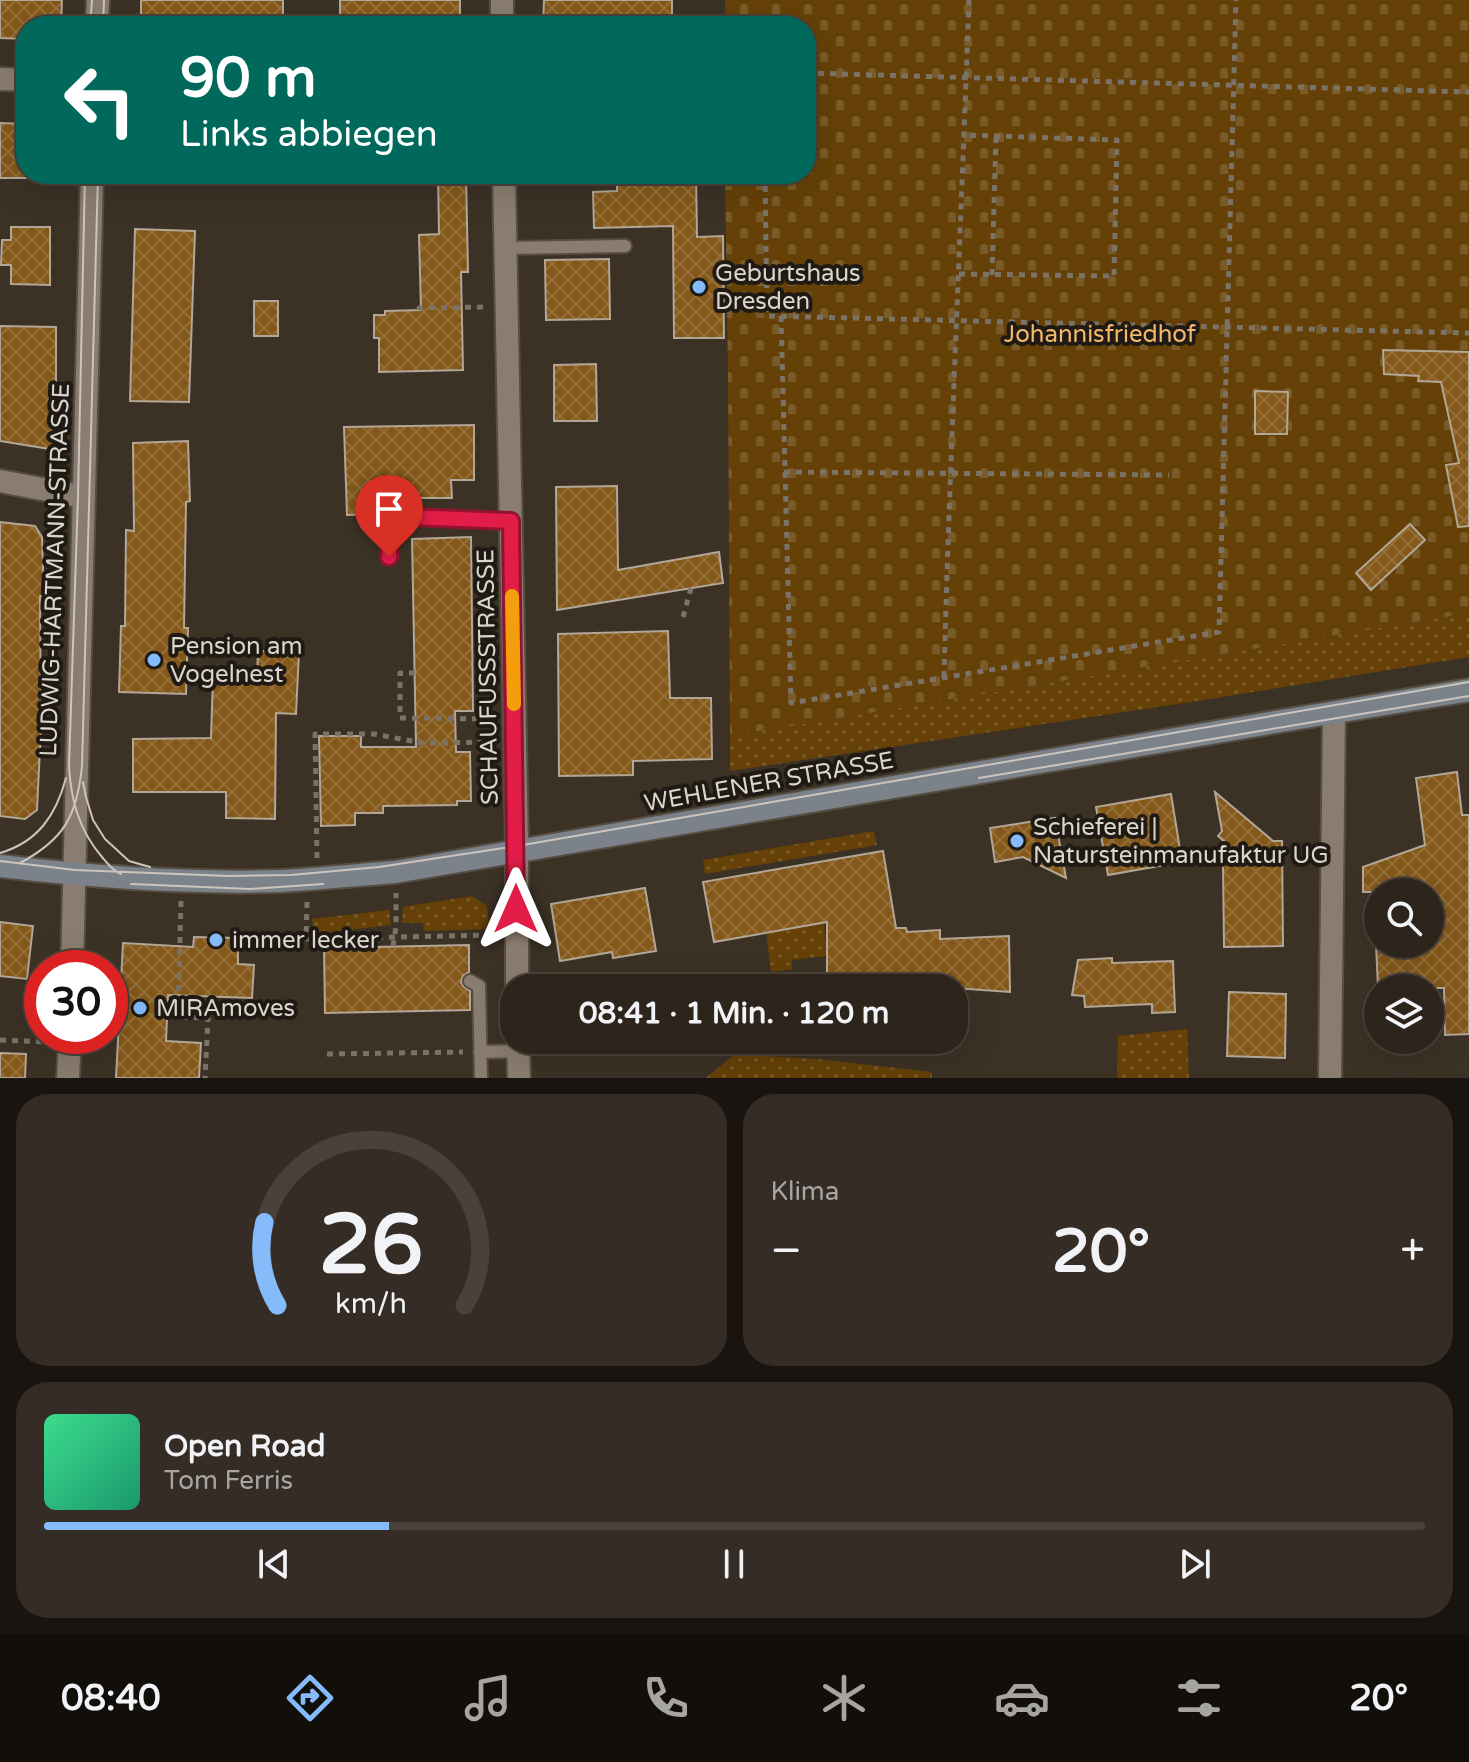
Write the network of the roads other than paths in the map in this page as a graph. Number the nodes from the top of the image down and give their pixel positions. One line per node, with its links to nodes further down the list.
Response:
1 (92, 184): 6 (street, LUDWIG-HARTMANN-STRASSE)
2 (504, 184): 4 (street, SCHAUFUSSSTRASSE)
3 (625, 246): 4 (lane)
4 (506, 248): 7 (street, SCHAUFUSSSTRASSE)
5 (0, 481): 6 (street)
6 (84, 497): 13 (street, LUDWIG-HARTMANN-STRASSE)
7 (511, 521): 8 (lane); 11 (street, SCHAUFUSSSTRASSE)
8 (389, 557)
9 (1469, 690): 10 (main road, WEHLENER STRASSE)
10 (1334, 713): 11 (main road, WEHLENER STRASSE); 24 (street)
11 (517, 851): 13 (main road, WEHLENER STRASSE); 15 (street, SCHAUFUSSSTRASSE)
12 (0, 866): 13 (main road, WEHLENER STRASSE)
13 (74, 875): 14 (street, LUDWIG-HARTMANN-STRASSE)
14 (72, 950)
15 (517, 974)
16 (470, 981): 18 (lane)
17 (500, 1049): 18 (lane)
18 (480, 1052): 22 (lane)
19 (69, 1054): 21 (street)
20 (518, 1054): 23 (street)
21 (68, 1078)
22 (481, 1078)
23 (519, 1078)
24 (1330, 1078)

